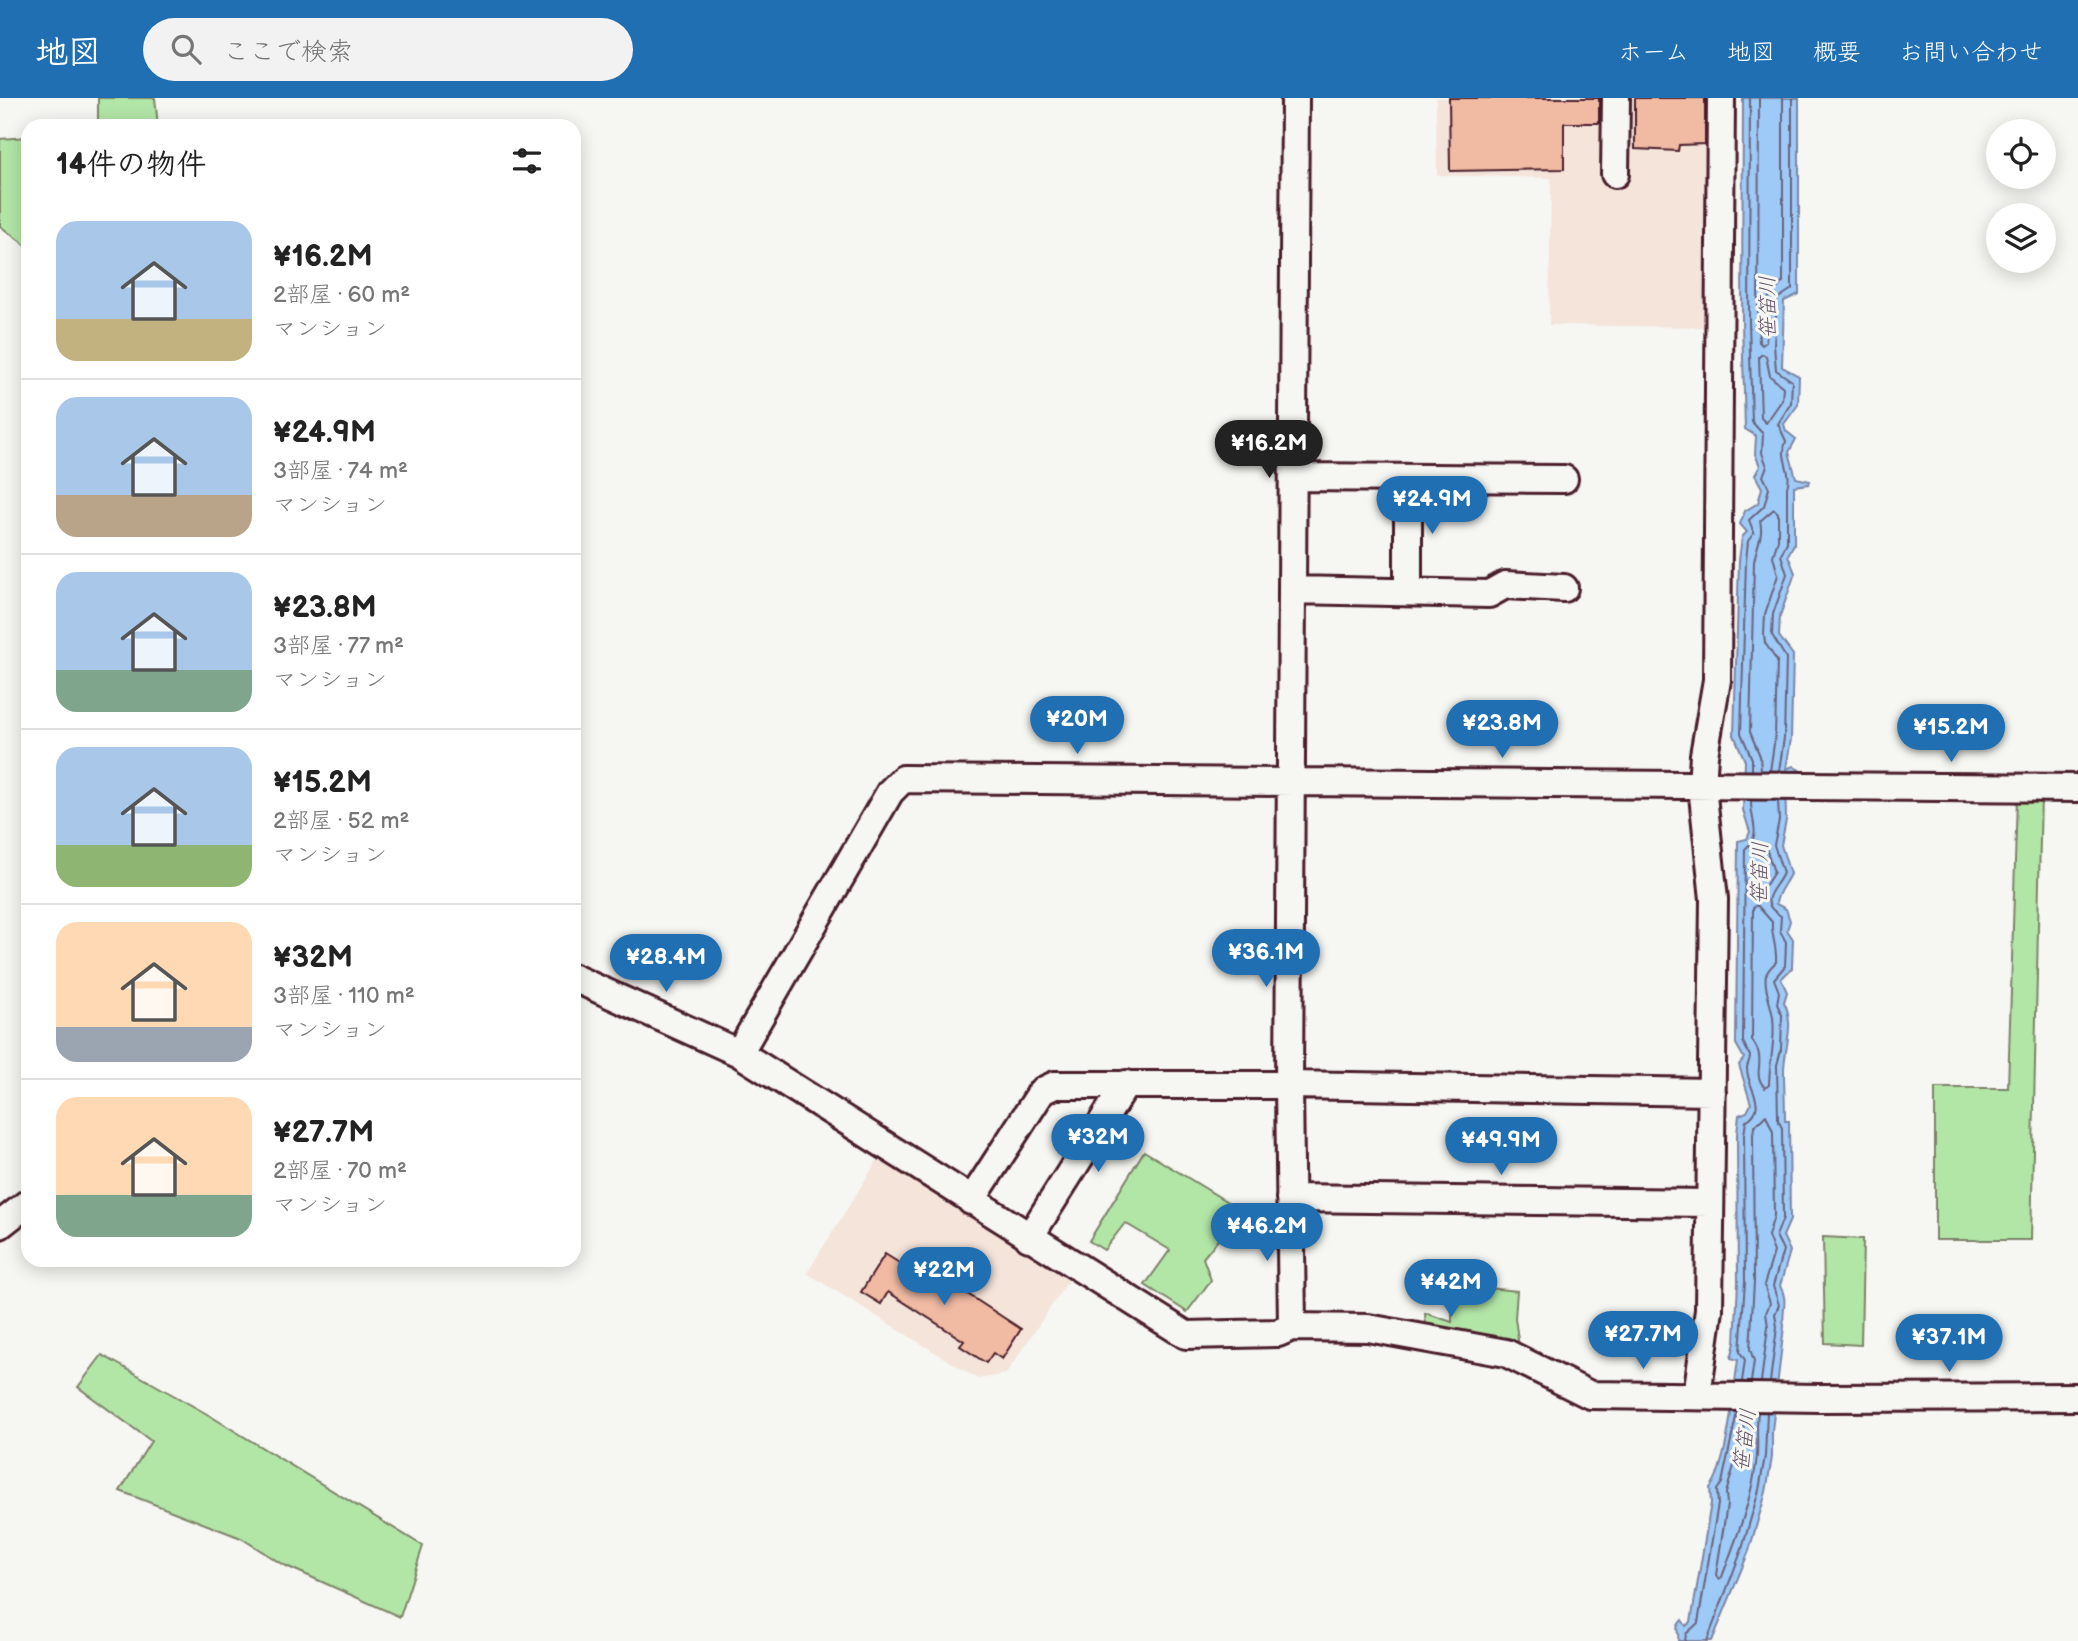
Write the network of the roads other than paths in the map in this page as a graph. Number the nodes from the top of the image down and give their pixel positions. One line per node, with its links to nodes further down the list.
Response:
1 (1295, 98): 5 (street)
2 (1616, 98): 4 (street)
3 (1721, 98): 12 (street)
4 (1615, 174)
5 (1293, 477): 6 (street); 9 (street)
6 (1408, 479): 7 (street); 10 (street)
7 (1564, 479)
8 (1564, 588): 10 (street)
9 (1292, 590): 10 (street); 11 (street)
10 (1408, 592)
11 (1292, 781): 12 (street); 15 (street); 17 (street)
12 (1707, 786): 13 (street); 18 (street)
13 (2078, 788)
14 (581, 981): 15 (street)
15 (738, 1053): 20 (street)
16 (1126, 1084): 17 (street); 20 (street); 24 (street)
17 (1289, 1085): 18 (street); 19 (street)
18 (1712, 1092): 21 (street)
19 (1290, 1198): 21 (street); 25 (street)
20 (971, 1201): 24 (street)
21 (1710, 1203): 26 (street)
22 (21, 1208): 23 (street)
23 (0, 1225)
24 (1029, 1238): 25 (street)
25 (1292, 1327): 26 (street)
26 (1696, 1395): 27 (street)
27 (2078, 1397)

